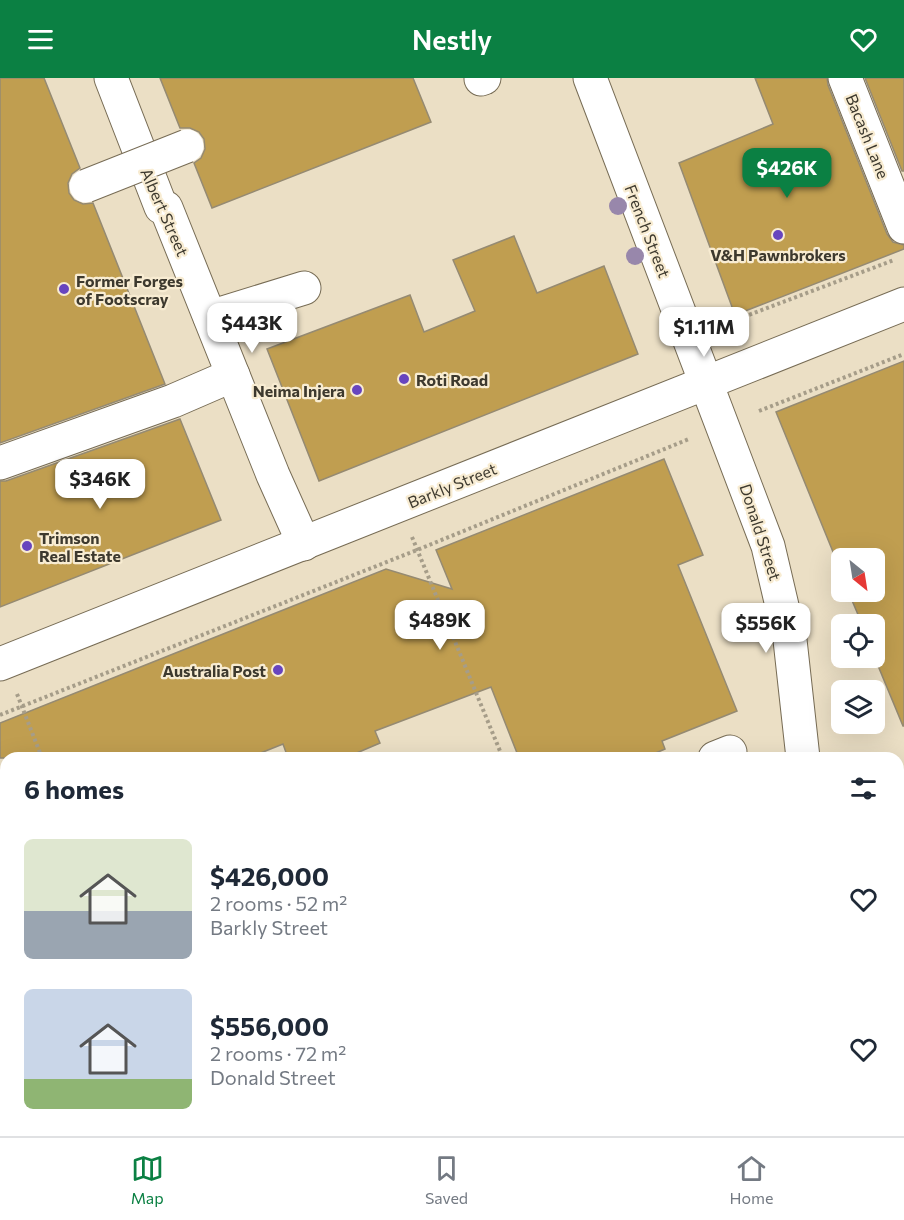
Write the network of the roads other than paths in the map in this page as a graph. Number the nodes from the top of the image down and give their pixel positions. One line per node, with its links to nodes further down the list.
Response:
1 (111, 78): 9 (street, Albert Street)
2 (590, 78): 11 (street, French Street)
3 (845, 78): 6 (street, Bacash Lane)
4 (187, 146): 5 (street, bridge)
5 (87, 186)
6 (904, 227)
7 (304, 288): 9 (street)
8 (904, 304): 11 (street, Barkly Street)
9 (210, 317): 10 (street, Albert Street)
10 (233, 375): 12 (street); 13 (street, Albert Street)
11 (706, 384): 13 (street, Barkly Street); 15 (street, Donald Street)
12 (0, 463)
13 (304, 544): 14 (street, Barkly Street)
14 (2, 663)
15 (801, 752)

